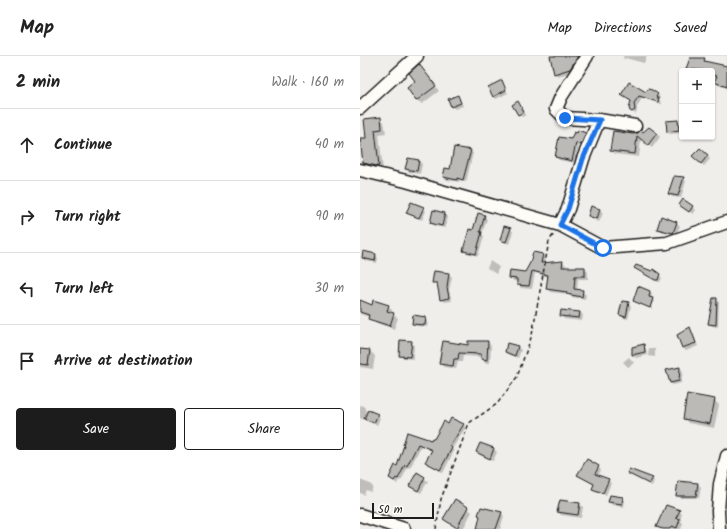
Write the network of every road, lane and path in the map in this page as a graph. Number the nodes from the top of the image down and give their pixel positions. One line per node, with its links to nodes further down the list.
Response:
1 (417, 56): 3 (street)
2 (587, 56): 4 (street)
3 (360, 108)
4 (600, 120): 5 (street); 8 (street)
5 (635, 126)
6 (360, 170): 8 (street)
7 (727, 222): 8 (street)
8 (560, 225): 12 (path)
9 (727, 456): 13 (street)
10 (360, 515): 11 (street)
11 (404, 529)
12 (436, 529)
13 (719, 529)

